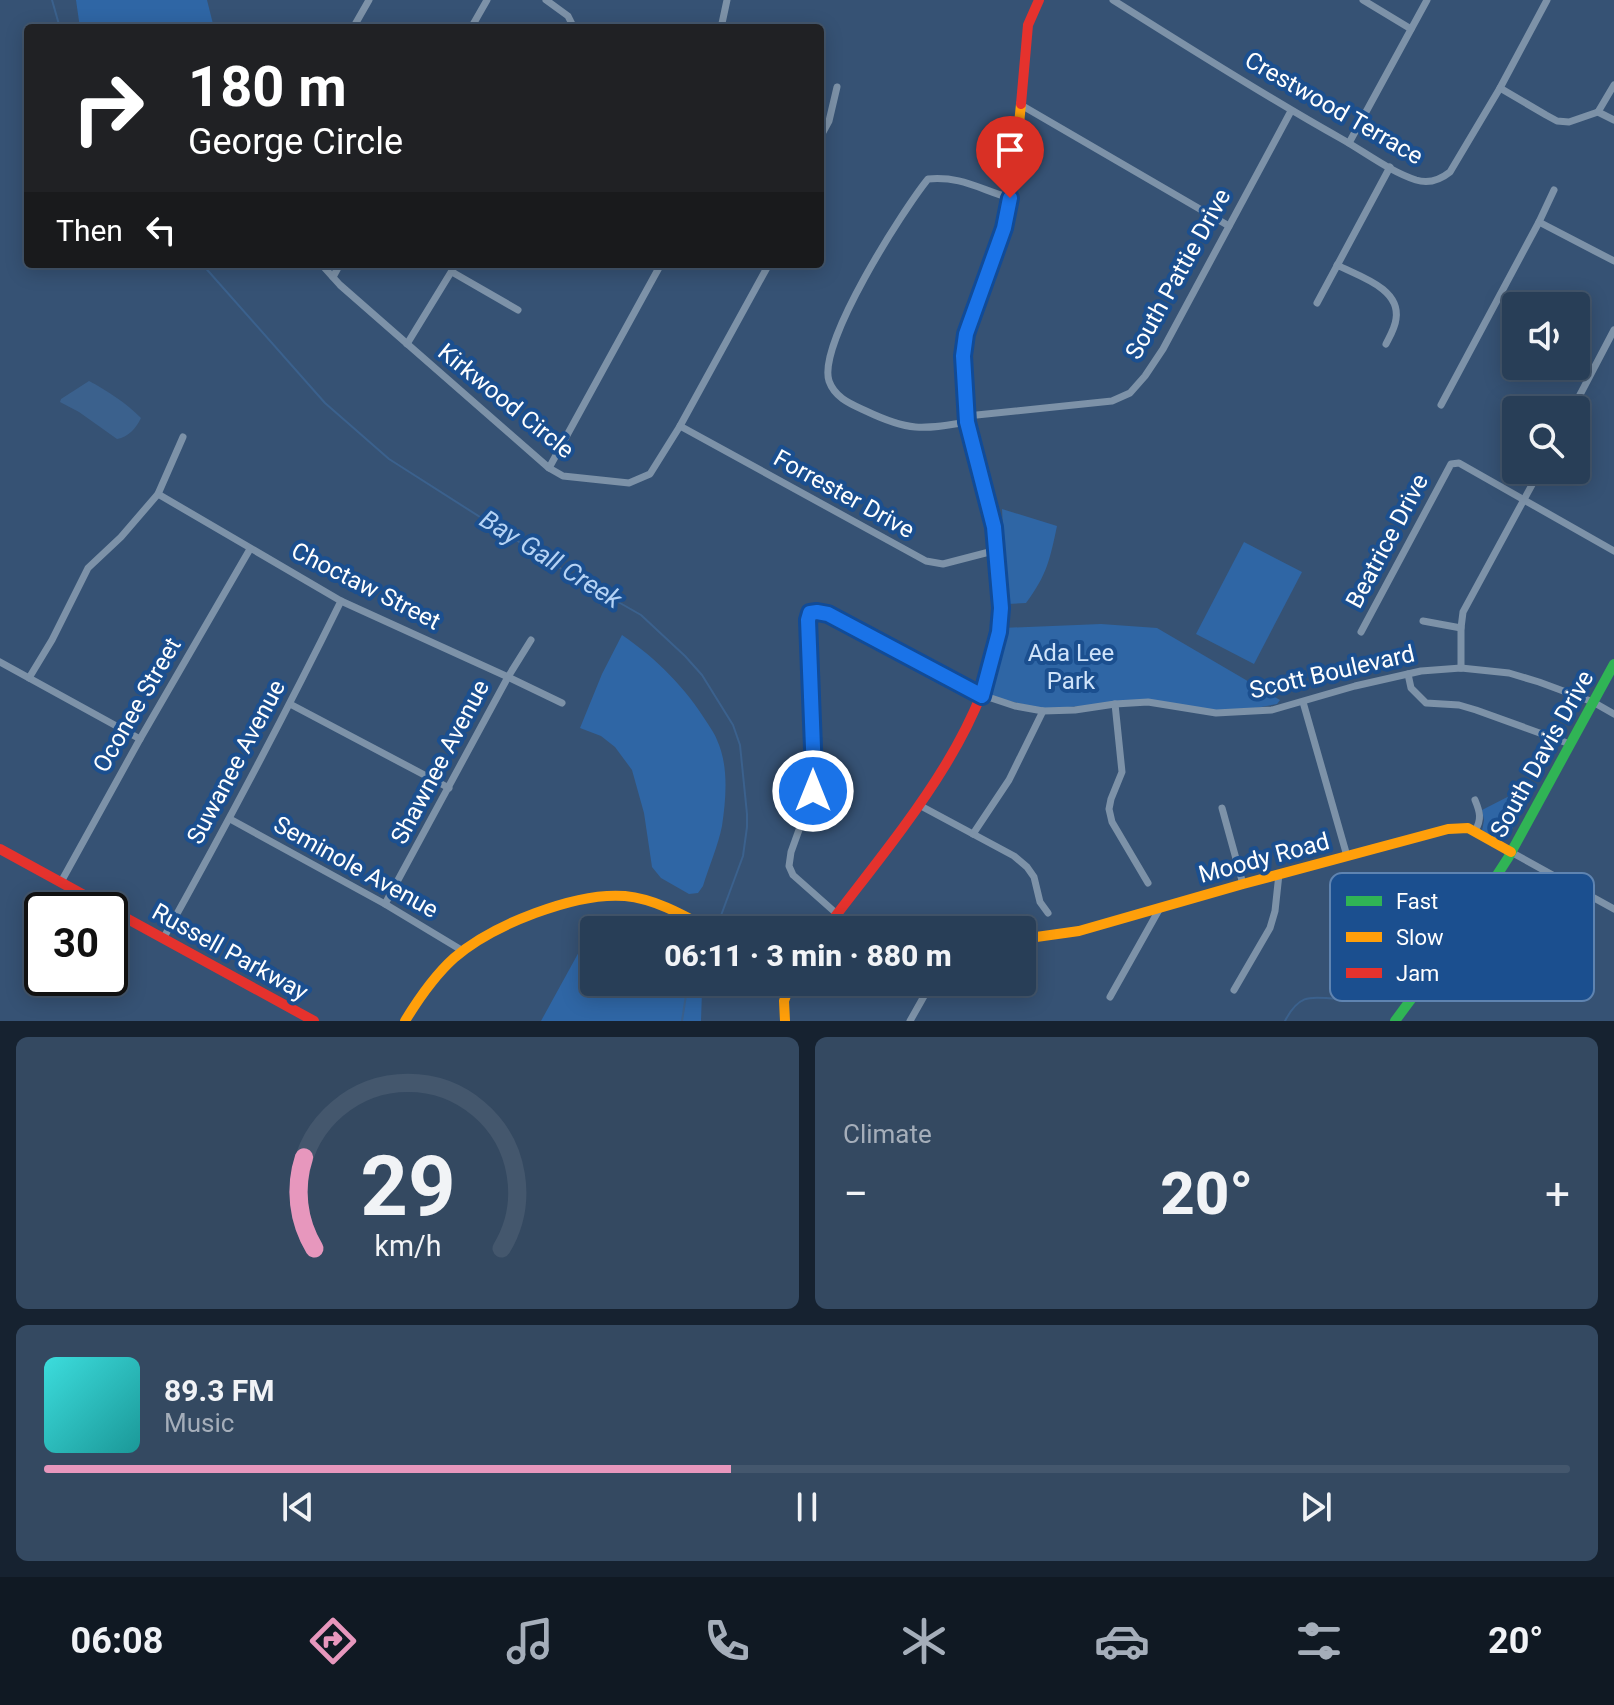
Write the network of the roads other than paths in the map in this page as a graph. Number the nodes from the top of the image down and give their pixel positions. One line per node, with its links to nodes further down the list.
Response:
1 (369, 0): 10 (street)
2 (487, 0): 11 (street)
3 (546, 0): 12 (street)
4 (727, 0): 13 (street)
5 (1039, 0): 18 (street)
6 (1113, 0): 19 (street, Crestwood Terrace)
7 (1363, 0): 14 (street)
8 (1427, 0): 14 (street)
9 (1547, 0): 17 (street, Crestwood Terrace)
10 (355, 24)
11 (473, 24)
12 (572, 24)
13 (722, 24)
14 (1411, 29): 23 (street)
15 (1614, 85): 20 (street)
16 (837, 87): 22 (street)
17 (1500, 88): 20 (street); 24 (street, Crestwood Terrace)
18 (1021, 105): 26 (street); 28 (street)
19 (1291, 111): 23 (street, Crestwood Terrace); 28 (street, South Pattie Drive)
20 (1598, 112): 21 (street)
21 (1614, 120)
22 (824, 130)
23 (1349, 143): 24 (street, Crestwood Terrace)
24 (1390, 167): 30 (street)
25 (1554, 190): 27 (street)
26 (1010, 198): 44 (street); 44 (street)
27 (1539, 222): 29 (street); 43 (street)
28 (1229, 226): 44 (street, South Pattie Drive)
29 (1614, 261)
30 (1337, 265): 37 (street); 41 (street)
31 (325, 268): 36 (street, Kirkwood Circle)
32 (338, 268): 36 (street)
33 (454, 268): 38 (street); 40 (street)
34 (659, 268): 47 (street)
35 (767, 268): 45 (street, Kirkwood Circle)
36 (333, 277): 40 (street, Kirkwood Circle)
37 (1317, 303)
38 (518, 310)
39 (1614, 330): 42 (street)
40 (407, 344): 47 (street, Kirkwood Circle)
41 (1386, 344)
42 (1579, 396)
43 (1441, 405)
44 (967, 419): 52 (street)
45 (680, 426): 47 (street, Kirkwood Circle); 52 (street, Forrester Drive)
46 (183, 437): 49 (street)
47 (549, 468)
48 (1533, 484): 50 (street)
49 (158, 494): 51 (street, Choctaw Street); 64 (street)
50 (1524, 500): 53 (street, Beatrice Drive); 56 (street); 57 (street, Beatrice Drive)
51 (250, 549): 54 (street, Choctaw Street); 73 (street, Oconee Street)
52 (997, 550): 65 (street)
53 (1614, 551)
54 (341, 601): 63 (street, Choctaw Street); 69 (street, Suwanee Avenue)
55 (1423, 621): 56 (street)
56 (1461, 628): 61 (street)
57 (1361, 632)
58 (531, 640): 63 (street, Shawnee Avenue)
59 (0, 662): 64 (street)
60 (1614, 664): 67 (street, South Davis Drive)
61 (1461, 668): 62 (street, Scott Boulevard); 67 (street, Scott Boulevard)
62 (1408, 674): 66 (street, Scott Boulevard); 74 (street)
63 (508, 677): 68 (street, Choctaw Street); 75 (street, Shawnee Avenue)
64 (29, 678): 73 (street)
65 (982, 696): 71 (street, Scott Boulevard); 77 (street); 96 (street, Scott Boulevard)
66 (1303, 702): 70 (street, Scott Boulevard); 84 (street)
67 (1593, 702): 72 (street, Scott Boulevard); 74 (street, South Davis Drive)
68 (562, 703)
69 (290, 704): 75 (street); 79 (street, Suwanee Avenue)
70 (1115, 704): 71 (street, Scott Boulevard); 89 (street)
71 (1043, 711): 81 (street)
72 (1614, 714)
73 (140, 739): 88 (street, Oconee Street)
74 (1570, 744): 83 (street, South Davis Drive)
75 (449, 788): 92 (street, Shawnee Avenue)
76 (1475, 800): 80 (street)
77 (919, 805): 81 (street); 96 (street)
78 (1222, 808): 90 (street)
79 (230, 819): 92 (street, Seminole Avenue); 99 (street, Suwanee Avenue)
80 (1475, 831): 83 (street); 84 (street, Moody Road)
81 (973, 834): 95 (street)
82 (0, 849): 88 (street, Russell Parkway)
83 (1511, 852): 85 (street, South Davis Drive); 86 (street)
84 (1347, 856): 87 (street, Moody Road)
85 (1497, 873)
86 (1549, 873)
87 (1279, 874): 90 (street, Moody Road); 101 (street)
88 (61, 882): 99 (street, Russell Parkway)
89 (1148, 883)
90 (1243, 884): 93 (street, Moody Road)
91 (1594, 898): 94 (street)
92 (385, 904): 100 (street, Seminole Avenue)
93 (1160, 908): 98 (street, Moody Road); 104 (street)
94 (1614, 909)
95 (1048, 913)
96 (837, 914)
97 (685, 916): 100 (street)
98 (1036, 938)
99 (163, 939): 106 (street, Russell Parkway)
100 (463, 951): 107 (street)
101 (1234, 990)
102 (784, 996): 108 (street)
103 (924, 996): 109 (street)
104 (1110, 997)
105 (1409, 1001): 110 (street, South Davis Drive)
106 (314, 1021)
107 (405, 1021)
108 (785, 1021)
109 (910, 1021)
110 (1395, 1021)

